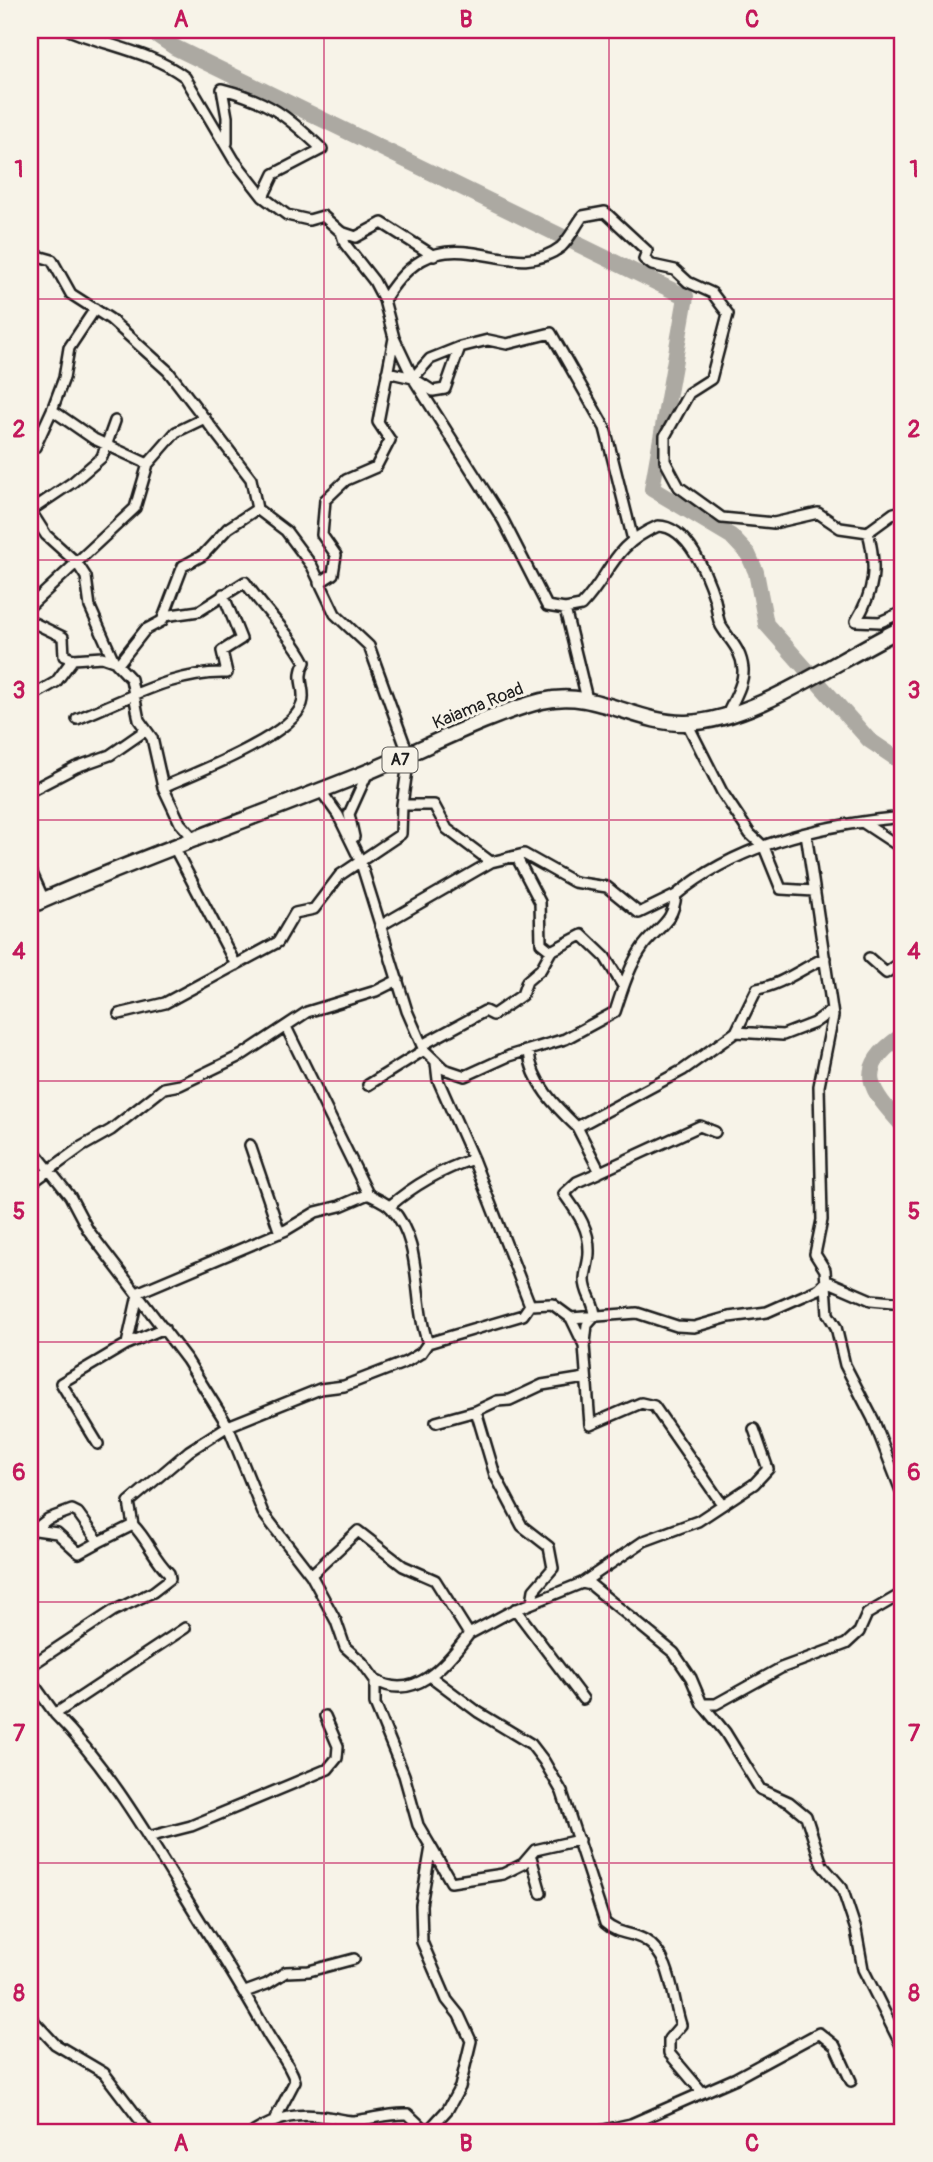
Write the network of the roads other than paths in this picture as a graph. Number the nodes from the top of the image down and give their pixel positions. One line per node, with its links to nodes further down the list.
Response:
1 (69, 30): 2 (street)
2 (226, 145): 3 (street); 3 (street)
3 (263, 197): 4 (street)
4 (341, 232): 6 (street); 7 (street)
5 (30, 249): 8 (street)
6 (433, 256): 7 (street); 22 (street)
7 (384, 300): 9 (street)
8 (95, 309): 13 (street); 14 (street)
9 (394, 338): 11 (street); 12 (street)
10 (460, 348): 12 (street); 12 (street); 23 (street)
11 (387, 372): 12 (street); 25 (street)
12 (414, 378): 28 (street)
13 (52, 410): 16 (street); 17 (street)
14 (205, 418): 18 (street); 19 (street)
15 (115, 421): 16 (street)
16 (107, 443): 18 (street); 20 (street)
17 (30, 445)
18 (148, 464): 24 (street)
19 (257, 509): 25 (street); 30 (street)
20 (30, 511): 24 (street)
21 (903, 511): 22 (street)
22 (868, 532): 29 (street)
23 (633, 540): 28 (street); 38 (street)
24 (77, 563): 27 (street); 34 (street)
25 (319, 583): 42 (street)
26 (223, 594): 30 (street); 35 (street); 44 (street)
27 (30, 606)
28 (565, 609): 37 (street)
29 (903, 612)
30 (164, 616): 34 (street)
31 (30, 621): 33 (street)
32 (903, 628): 38 (highway, Kaiama Road / A7)
33 (73, 659): 34 (street); 36 (street)
34 (114, 661): 35 (street)
35 (134, 695): 39 (street); 41 (street)
36 (30, 697)
37 (587, 699): 40 (highway, Kaiama Road / A7); 42 (highway, Kaiama Road / A7)
38 (727, 715): 40 (highway, Kaiama Road / A7)
39 (77, 719)
40 (687, 723): 52 (street)
41 (146, 730): 44 (street); 45 (street)
42 (409, 756): 43 (highway, Kaiama Road / A7); 47 (street)
43 (368, 772): 46 (highway, Kaiama Road / A7); 56 (street)
44 (163, 787): 51 (street)
45 (30, 791)
46 (321, 791): 51 (highway, Kaiama Road / A7); 56 (street)
47 (402, 805): 56 (street); 57 (street)
48 (903, 813): 49 (street)
49 (862, 822): 50 (street); 54 (street)
50 (806, 833): 52 (street); 59 (street)
51 (196, 841): 53 (highway, Kaiama Road / A7)
52 (764, 847): 59 (street); 60 (street)
53 (175, 849): 61 (highway, Kaiama Road / A7); 68 (street)
54 (903, 849)
55 (516, 856): 57 (street); 60 (street); 64 (street)
56 (360, 860): 63 (street); 68 (street)
57 (491, 862): 63 (street)
58 (30, 869): 61 (street)
59 (814, 891): 65 (street)
60 (677, 895): 70 (street)
61 (44, 900): 62 (highway, Kaiama Road / A7)
62 (30, 906)
63 (380, 926): 69 (street)
64 (551, 951): 70 (street); 75 (street)
65 (825, 958): 71 (street); 74 (street)
66 (869, 958): 67 (street)
67 (903, 961)
68 (236, 965): 72 (street)
69 (398, 980): 73 (street); 75 (street)
70 (623, 986): 76 (street)
71 (832, 1010): 74 (street); 90 (street)
72 (119, 1014)
73 (286, 1027): 84 (street); 87 (street)
74 (736, 1032): 79 (street)
75 (423, 1048): 77 (street); 78 (street)
76 (529, 1052): 77 (street); 79 (street)
77 (436, 1063): 83 (street)
78 (368, 1085)
79 (577, 1127): 85 (street)
80 (715, 1132): 85 (street)
81 (250, 1145): 89 (street)
82 (30, 1146): 84 (street)
83 (473, 1160): 88 (street); 93 (street)
84 (48, 1171): 86 (street); 91 (street)
85 (600, 1172): 94 (street)
86 (30, 1184)
87 (368, 1194): 88 (street); 89 (street)
88 (390, 1206): 97 (street)
89 (281, 1233): 91 (street)
90 (827, 1281): 92 (street); 94 (street); 106 (street)
91 (138, 1294): 96 (street); 98 (street)
92 (903, 1303)
93 (530, 1306): 95 (street); 97 (street)
94 (595, 1316): 95 (street); 99 (street)
95 (571, 1318): 99 (street)
96 (164, 1328): 98 (street); 103 (street)
97 (428, 1343): 103 (street)
98 (127, 1344): 105 (street)
99 (584, 1345): 100 (street)
100 (585, 1378): 101 (street); 107 (street)
101 (476, 1411): 102 (street); 114 (street)
102 (436, 1422)
103 (228, 1426): 108 (street); 111 (street)
104 (754, 1429): 107 (street)
105 (98, 1444)
106 (903, 1496)
107 (722, 1504): 112 (street)
108 (133, 1525): 110 (street); 118 (street)
109 (32, 1532): 110 (street); 110 (street)
110 (99, 1542)
111 (311, 1574): 117 (street); 121 (street)
112 (582, 1583): 114 (street); 123 (street)
113 (903, 1593): 123 (street)
114 (532, 1602): 115 (street)
115 (515, 1609): 117 (street); 122 (street)
116 (185, 1628): 124 (street)
117 (468, 1634): 119 (street)
118 (30, 1666)
119 (430, 1676): 121 (street); 127 (street)
120 (30, 1679): 124 (street)
121 (374, 1680): 128 (street)
122 (583, 1699)
123 (702, 1704): 134 (street)
124 (55, 1714): 126 (street)
125 (325, 1716): 126 (street)
126 (148, 1837): 132 (street)
127 (579, 1840): 129 (street); 136 (street)
128 (431, 1847): 129 (street); 140 (street)
129 (531, 1857): 130 (street)
130 (541, 1893)
131 (354, 1959): 132 (street)
132 (245, 1992): 137 (street)
133 (30, 2017): 138 (street)
134 (903, 2049)
135 (851, 2081): 136 (street)
136 (702, 2092): 141 (street)
137 (275, 2119): 139 (street); 140 (street)
138 (149, 2132)
139 (254, 2132)
140 (427, 2132)
141 (596, 2132)

